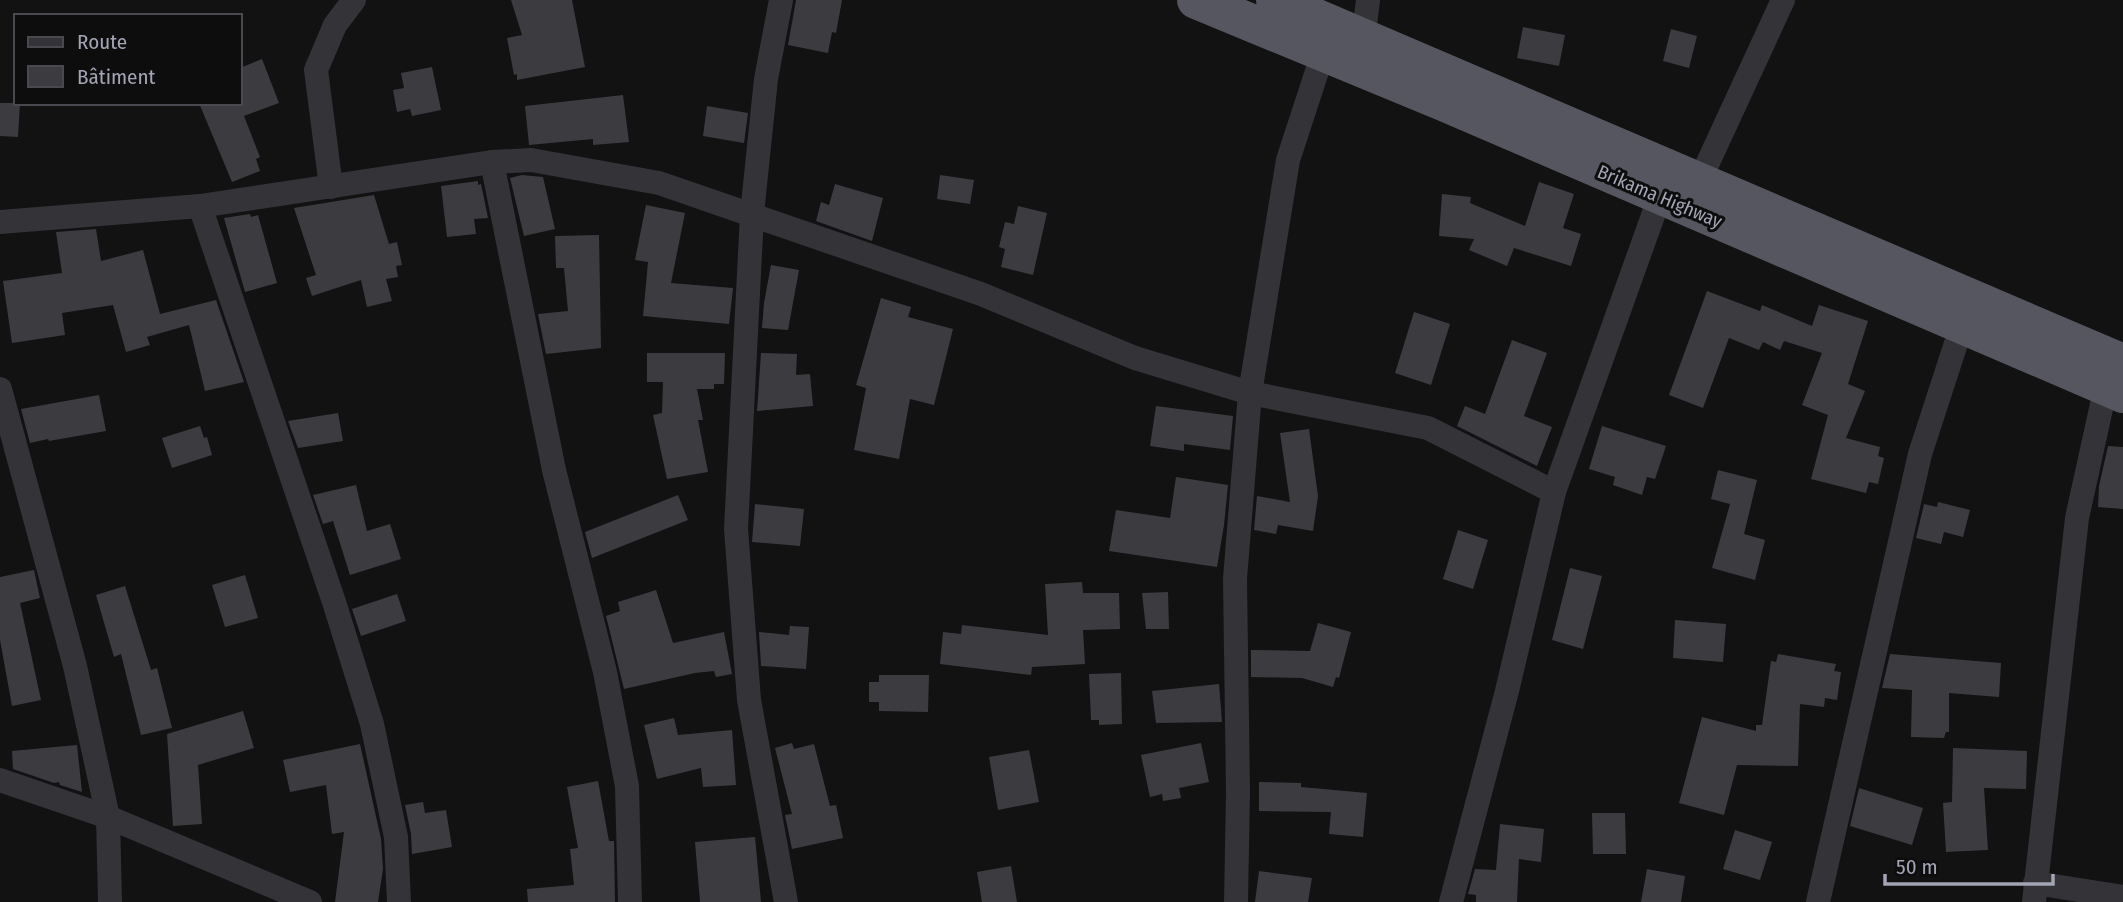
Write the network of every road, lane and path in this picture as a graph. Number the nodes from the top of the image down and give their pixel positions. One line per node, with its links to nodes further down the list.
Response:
1 (354, 0): 12 (street)
2 (780, 0): 15 (street)
3 (1196, 0): 7 (highway, Brikama Highway)
4 (1275, 0): 8 (highway, Brikama Highway)
5 (1368, 0): 8 (street)
6 (1783, 0): 11 (street)
7 (1323, 53): 8 (highway, Brikama Highway); 20 (street)
8 (1362, 53): 9 (highway, Brikama Highway)
9 (1448, 89): 11 (highway, Brikama Highway); 13 (highway, Brikama Highway)
10 (492, 162): 12 (street); 15 (street); 29 (street)
11 (1699, 182): 18 (highway, Brikama Highway)
12 (331, 187): 14 (street)
13 (1660, 196): 17 (highway, Brikama Highway); 21 (street)
14 (200, 206): 16 (street); 28 (street)
15 (752, 214): 20 (street); 30 (street)
16 (0, 222)
17 (1962, 325): 18 (highway, Brikama Highway); 33 (street)
18 (2117, 381): 24 (street)
19 (0, 389): 23 (street)
20 (1250, 393): 21 (street); 31 (street)
21 (1554, 492): 32 (street)
22 (0, 780): 23 (street)
23 (108, 817): 26 (street); 27 (street)
24 (2034, 893): 25 (street)
25 (2123, 897)
26 (110, 902)
27 (310, 902)
28 (399, 902)
29 (630, 902)
30 (786, 902)
31 (1236, 902)
32 (1451, 902)
33 (1818, 902)

